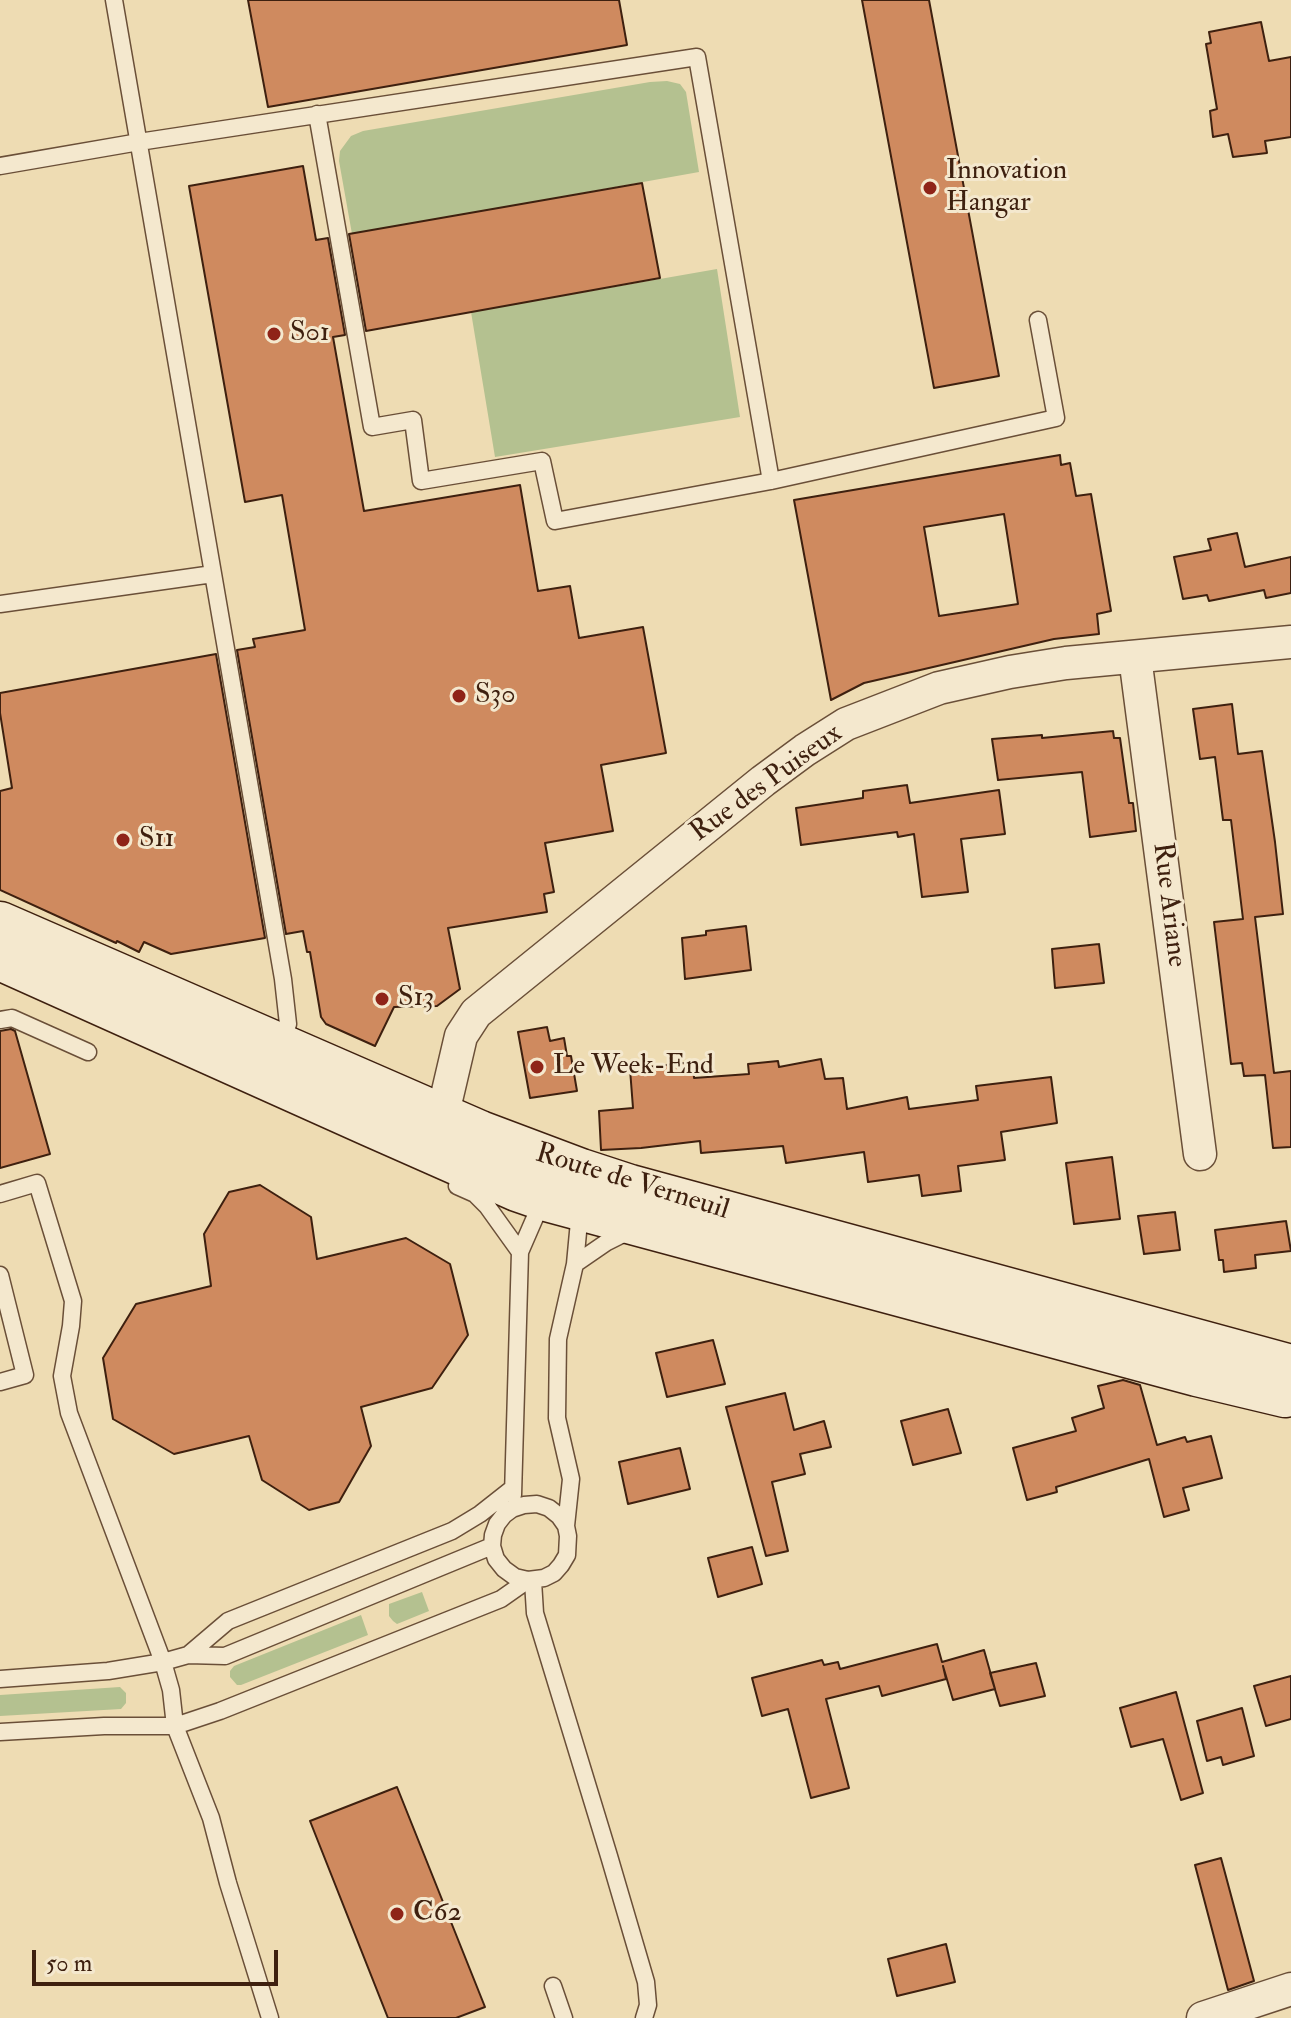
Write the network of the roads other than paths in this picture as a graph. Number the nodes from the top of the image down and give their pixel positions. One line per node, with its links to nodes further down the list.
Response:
1 (114, 0): 3 (lane)
2 (317, 114): 3 (lane); 6 (lane); 6 (lane)
3 (139, 142): 4 (lane); 7 (lane)
4 (0, 166)
5 (1038, 320): 6 (lane)
6 (771, 481)
7 (213, 574): 8 (lane); 15 (lane)
8 (0, 604)
9 (1291, 642): 10 (street, Rue des Puiseux)
10 (1135, 657): 16 (street, Rue des Puiseux); 18 (street, Rue Ariane)
11 (0, 924): 15 (main road, Route de Verneuil)
12 (0, 958): 15 (main road, Route de Verneuil)
13 (0, 1020): 14 (lane)
14 (88, 1052)
15 (279, 1068): 16 (main road, Route de Verneuil); 17 (main road, Route de Verneuil)
16 (441, 1116): 17 (street); 20 (main road, Route de Verneuil)
17 (350, 1123): 20 (main road, Route de Verneuil)
18 (1200, 1154)
19 (448, 1182): 23 (lane)
20 (569, 1184): 22 (main road, Route de Verneuil); 23 (lane); 24 (lane); 26 (main road, Route de Verneuil)
21 (0, 1194): 35 (lane)
22 (642, 1225): 24 (lane); 28 (main road, Route de Verneuil)
23 (520, 1252): 29 (lane)
24 (575, 1264): 31 (lane)
25 (0, 1275): 27 (lane)
26 (1291, 1367)
27 (0, 1382)
28 (1291, 1397)
29 (513, 1488): 30 (lane); 34 (lane)
30 (512, 1509): 31 (lane); 32 (lane)
31 (566, 1526): 33 (lane)
32 (492, 1546): 33 (lane); 34 (lane)
33 (530, 1580): 37 (lane); 43 (lane)
34 (188, 1655): 35 (lane)
35 (163, 1662): 36 (lane); 37 (lane)
36 (0, 1679)
37 (175, 1726): 38 (lane); 41 (lane)
38 (0, 1732)
39 (553, 1986): 42 (lane)
40 (1291, 1989): 44 (street)
41 (270, 2018)
42 (564, 2018)
43 (644, 2018)
44 (1203, 2018)

